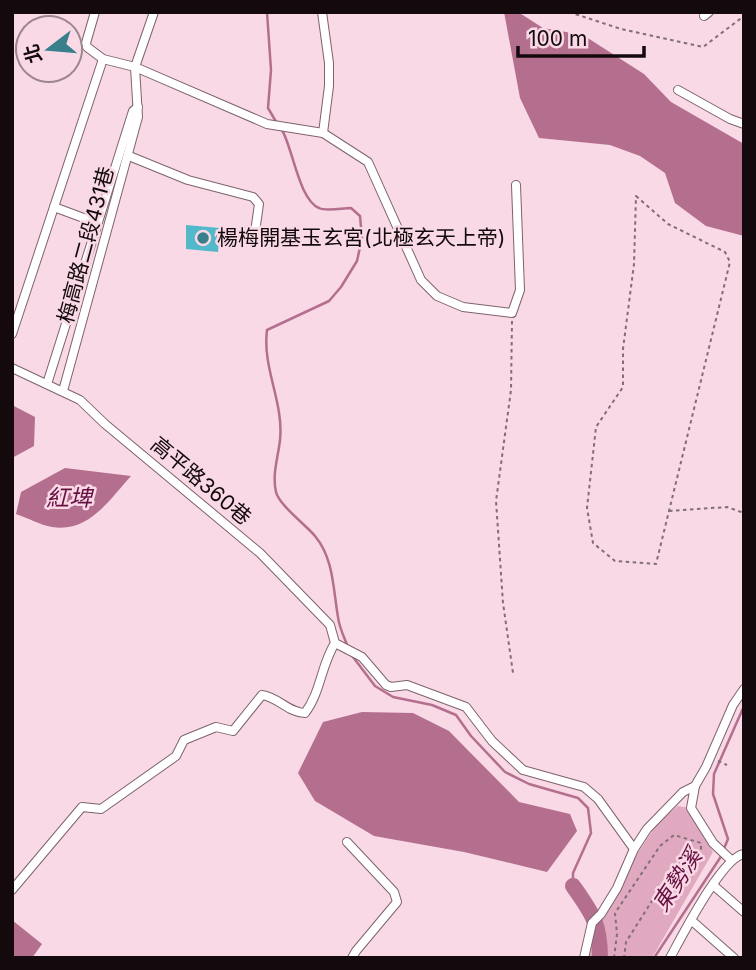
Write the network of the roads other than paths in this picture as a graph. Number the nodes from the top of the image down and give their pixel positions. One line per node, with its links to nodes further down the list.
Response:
1 (95, 12): 4 (street)
2 (154, 12): 5 (street, 梅高路二段431巷)
3 (322, 12): 9 (street)
4 (103, 59): 5 (street); 12 (street)
5 (135, 67): 7 (street, 梅高路二段431巷); 9 (street)
6 (678, 90): 8 (street)
7 (138, 107): 10 (street, 梅高路二段431巷); 13 (street, 梅高路二段431巷)
8 (744, 124)
9 (323, 133): 11 (street)
10 (129, 156): 14 (street); 18 (street, 梅高路二段431巷)
11 (516, 185)
12 (54, 206): 13 (street); 15 (street)
13 (97, 223): 17 (street, 梅高路二段431巷)
14 (220, 235)
15 (12, 334)
16 (12, 368): 17 (street, 高平路360巷)
17 (47, 384): 18 (street, 高平路360巷)
18 (63, 391): 19 (street, 高平路360巷)
19 (339, 645): 25 (street); 29 (street)
20 (744, 689): 21 (street)
21 (695, 786): 22 (street); 23 (street)
22 (676, 801): 23 (street); 25 (street)
23 (691, 808): 27 (street)
24 (347, 842): 32 (street)
25 (634, 849): 33 (street)
26 (744, 854): 27 (street)
27 (731, 860): 28 (street)
28 (713, 885): 30 (street); 31 (street)
29 (12, 890)
30 (744, 912)
31 (691, 920): 34 (street); 35 (street)
32 (352, 958)
33 (584, 958)
34 (670, 958)
35 (734, 958)

